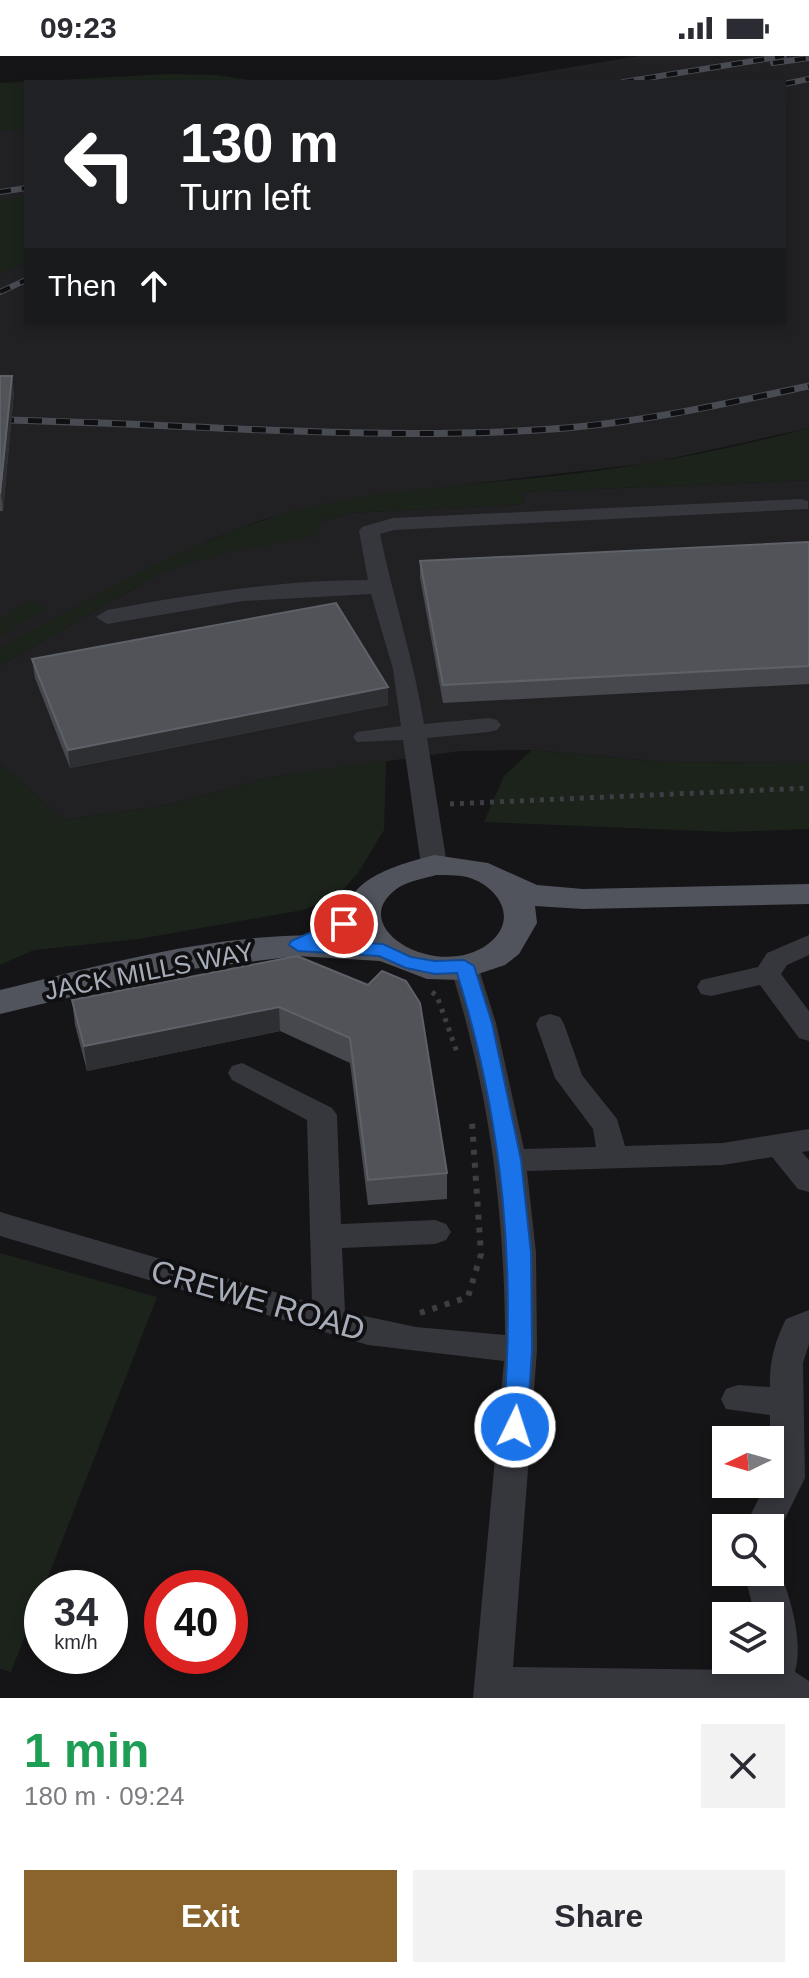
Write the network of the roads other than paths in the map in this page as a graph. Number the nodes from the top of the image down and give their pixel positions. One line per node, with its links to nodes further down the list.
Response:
1 (801, 505): 2 (street)
2 (380, 587): 3 (street); 5 (street)
3 (107, 617)
4 (489, 725): 5 (street)
5 (413, 731): 6 (street); 7 (street)
6 (365, 737)
7 (434, 865): 8 (main road); 11 (main road)
8 (503, 883): 10 (main road); 12 (main road)
9 (809, 894): 10 (main road)
10 (583, 899): 12 (main road)
11 (363, 913): 14 (main road, JACK MILLS WAY); 15 (main road)
12 (523, 918): 16 (main road)
13 (809, 944): 17 (street)
14 (298, 945): 15 (main road, JACK MILLS WAY); 19 (main road, JACK MILLS WAY)
15 (383, 950): 16 (main road)
16 (464, 966): 25 (street)
17 (772, 967): 18 (street); 21 (street)
18 (711, 987)
19 (0, 1002)
20 (550, 1024): 24 (street)
21 (809, 1031)
22 (242, 1073): 29 (street)
23 (795, 1143): 24 (street); 26 (street)
24 (612, 1155): 25 (street)
25 (511, 1160): 32 (street)
26 (809, 1181)
27 (0, 1224): 30 (street, CREWE ROAD)
28 (435, 1232): 29 (street)
29 (326, 1237): 30 (street)
30 (329, 1320): 32 (street, CREWE ROAD)
31 (809, 1323): 34 (street)
32 (521, 1350): 38 (street)
33 (738, 1399): 34 (street)
34 (786, 1402): 35 (street)
35 (767, 1514)
36 (765, 1586): 37 (street)
37 (788, 1689): 38 (street)
38 (492, 1691)

